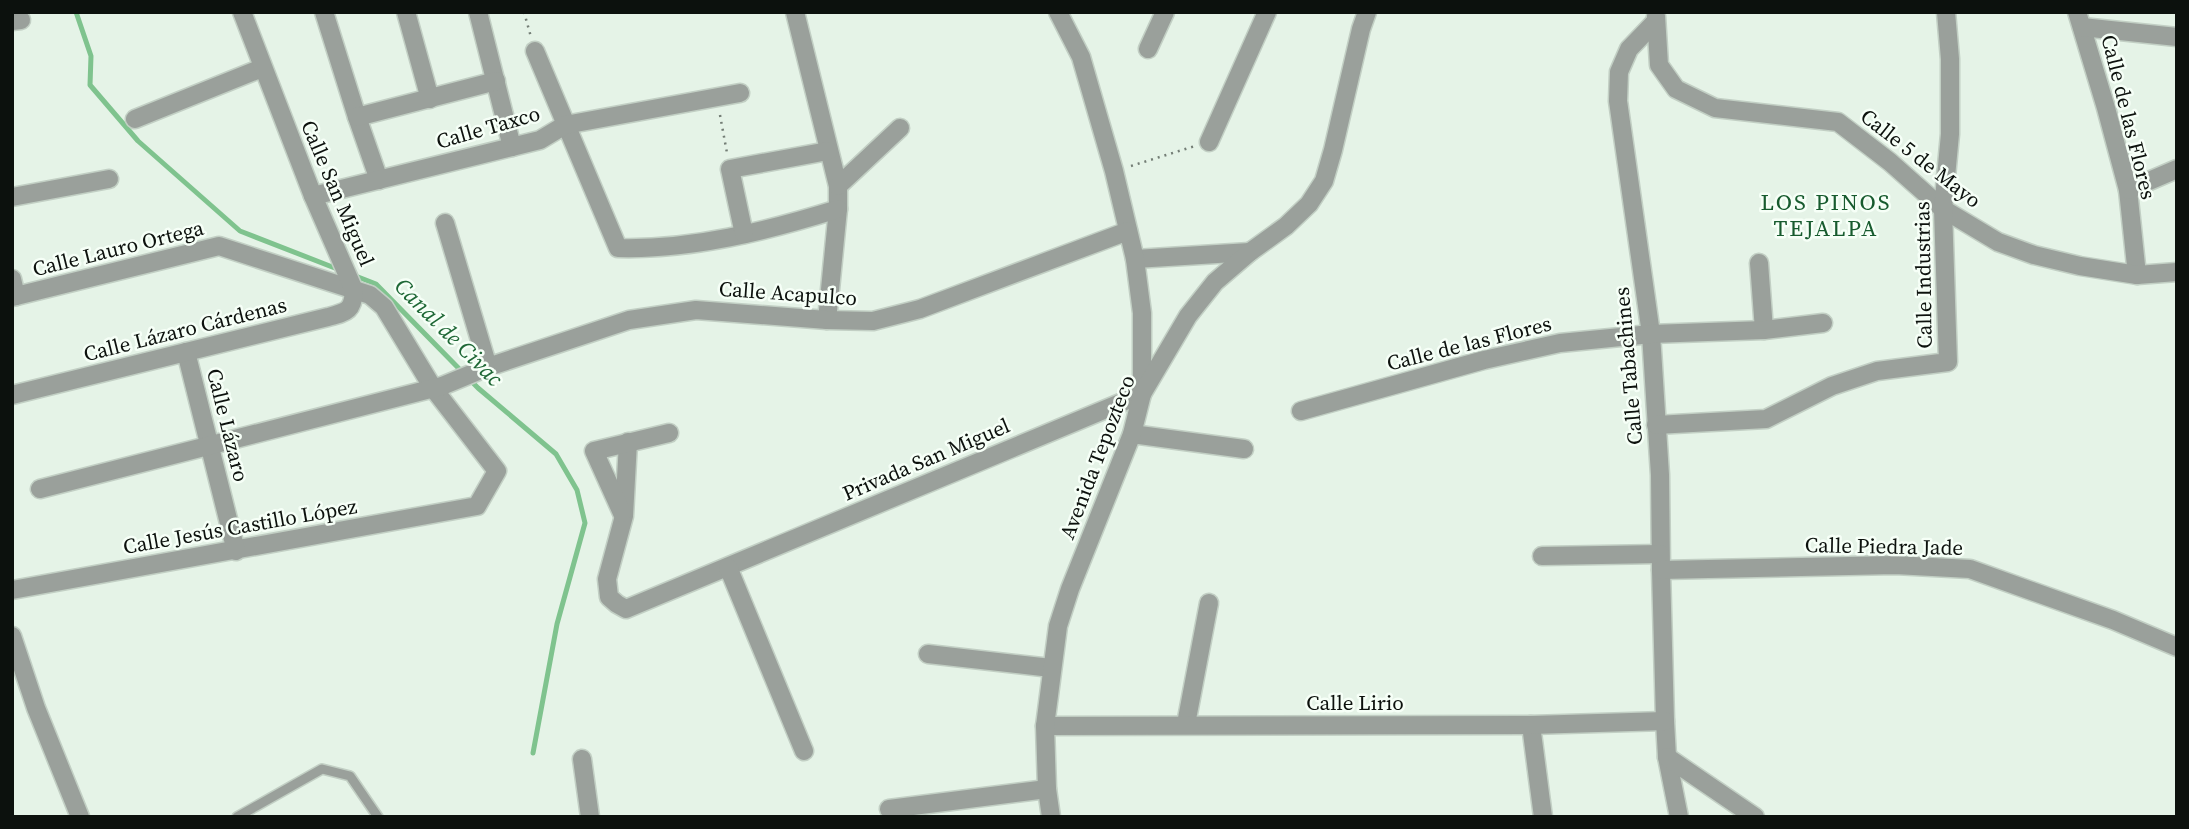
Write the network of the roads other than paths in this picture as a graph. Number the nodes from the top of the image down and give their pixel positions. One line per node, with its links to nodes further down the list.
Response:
1 (242, 12): 16 (street, Calle San Miguel)
2 (324, 12): 20 (street)
3 (406, 12): 19 (street)
4 (478, 12): 17 (street)
5 (795, 12): 26 (street)
6 (1058, 12): 37 (street)
7 (1165, 12): 14 (street)
8 (1267, 12): 24 (street)
9 (1367, 12): 39 (street, Avenida Tepozteco)
10 (1946, 12): 35 (street, Calle Industrias)
11 (1656, 17): 35 (street, Calle 5 de Mayo); 49 (street, Calle Tabachines)
12 (2079, 20): 13 (street); 31 (street, Calle de las Flores)
13 (2177, 37)
14 (1148, 48)
15 (535, 51): 22 (street)
16 (262, 68): 21 (street); 32 (street, Calle San Miguel)
17 (496, 81): 19 (street); 25 (street)
18 (740, 93): 22 (street, Calle Taxco)
19 (430, 99): 20 (street)
20 (356, 117): 29 (street)
21 (135, 119)
22 (565, 125): 25 (street, Calle Taxco); 38 (street)
23 (900, 128): 30 (street)
24 (1209, 142)
25 (512, 147): 29 (street, Calle Taxco)
26 (828, 151): 30 (street); 38 (street)
27 (2177, 169): 31 (street)
28 (109, 179): 33 (street)
29 (379, 180): 32 (street, Calle Taxco)
30 (838, 186): 34 (street)
31 (2128, 190): 43 (street, Calle de las Flores)
32 (313, 196): 44 (street, Calle San Miguel)
33 (12, 197)
34 (838, 209): 38 (street); 46 (street)
35 (1943, 209): 43 (street, Calle 5 de Mayo); 56 (street, Calle Industrias)
36 (446, 223): 51 (street)
37 (1128, 231): 40 (street); 46 (street, Calle Acapulco)
38 (744, 234)
39 (1250, 251): 40 (street); 53 (street, Avenida Tepozteco)
40 (1135, 259): 53 (street)
41 (1759, 263): 48 (street)
42 (2177, 272): 43 (street, Calle 5 de Mayo)
43 (2137, 275)
44 (352, 285): 45 (street, Calle Lauro Ortega); 50 (street, Calle Lázaro Cárdenas); 52 (street, Calle San Miguel)
45 (14, 290)
46 (827, 320): 51 (street, Calle Acapulco)
47 (1822, 323): 48 (street, Calle de las Flores)
48 (1764, 330): 49 (street, Calle de las Flores)
49 (1651, 334): 55 (street, Calle de las Flores); 56 (street, Calle Tabachines)
50 (186, 352): 54 (street, Calle Lázaro Cárdenas); 60 (street, Calle Lázaro)
51 (481, 370): 52 (street, Calle Acapulco)
52 (437, 387): 60 (street, Calle Acapulco); 63 (street, Calle San Miguel)
53 (1142, 394): 58 (street, Avenida Tepozteco); 68 (street, Privada San Miguel)
54 (12, 395)
55 (1301, 411)
56 (1656, 425): 67 (street, Calle Tabachines)
57 (669, 433): 59 (street)
58 (1132, 434): 61 (street); 74 (street, Avenida Tepozteco)
59 (628, 442): 64 (street); 64 (street)
60 (210, 446): 62 (street, Calle Acapulco); 65 (street, Calle Lázaro)
61 (1244, 449)
62 (40, 489)
63 (477, 506): 65 (street, Calle Jesús Castillo López)
64 (624, 516): 68 (street, Privada San Miguel)
65 (236, 551): 69 (street, Calle Jesús Castillo López)
66 (1542, 556): 67 (street, Calle Piedra Jade)
67 (1660, 562): 72 (street, Calle Piedra Jade); 75 (street, Calle Tabachines)
68 (728, 567): 79 (street)
69 (12, 590)
70 (1209, 603): 76 (street)
71 (12, 636): 84 (street)
72 (2177, 647)
73 (928, 654): 74 (street)
74 (1051, 668): 78 (street, Avenida Tepozteco)
75 (1665, 721): 77 (street, Calle Lirio); 80 (street, Calle Tabachines)
76 (1186, 724): 77 (street, Calle Lirio); 78 (street, Calle Lirio)
77 (1531, 725): 89 (street)
78 (1045, 726): 82 (street, Avenida Tepozteco)
79 (804, 751)
80 (1667, 757): 90 (street, Calle Tabachines); 91 (street)
81 (582, 759): 87 (street)
82 (1047, 789): 83 (street); 88 (street, Avenida Tepozteco)
83 (889, 810)
84 (80, 817)
85 (237, 817): 86 (lane)
86 (378, 817)
87 (590, 817)
88 (1051, 817)
89 (1543, 817)
90 (1679, 817)
91 (1755, 817)

